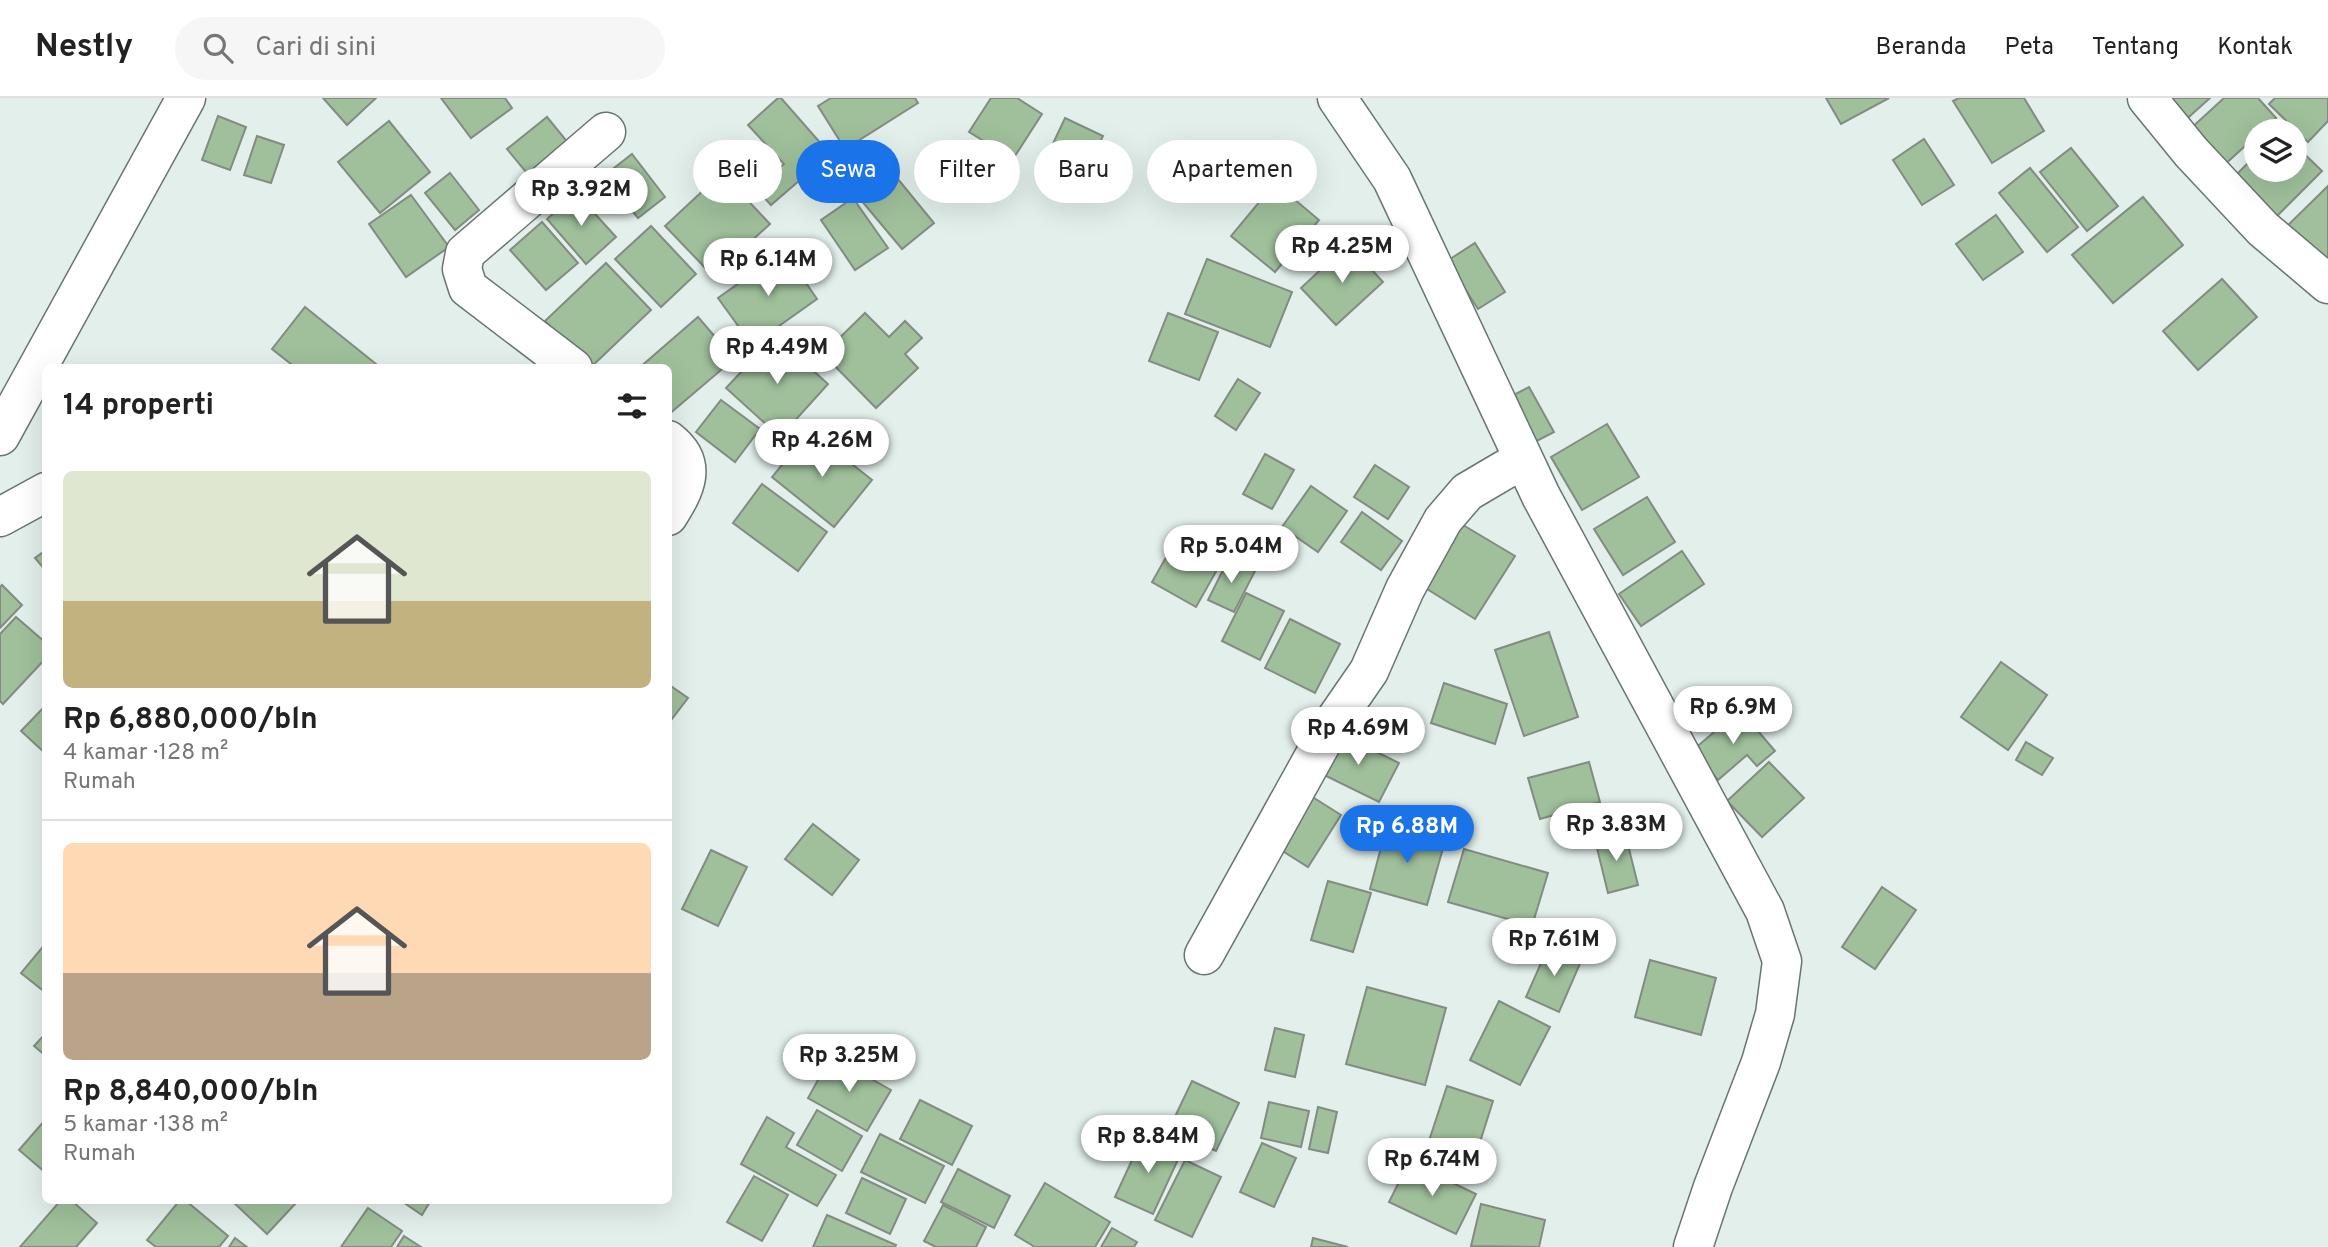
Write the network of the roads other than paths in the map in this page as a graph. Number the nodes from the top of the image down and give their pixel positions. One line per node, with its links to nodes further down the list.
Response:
1 (186, 98): 7 (street)
2 (1337, 98): 9 (street)
3 (2147, 98): 5 (street)
4 (606, 132): 6 (street)
5 (2328, 285)
6 (568, 364)
7 (0, 436)
8 (672, 443): 11 (street)
9 (1523, 459): 13 (street); 14 (street)
10 (42, 494): 12 (street)
11 (672, 510)
12 (0, 517)
13 (1204, 955)
14 (1693, 1247)

